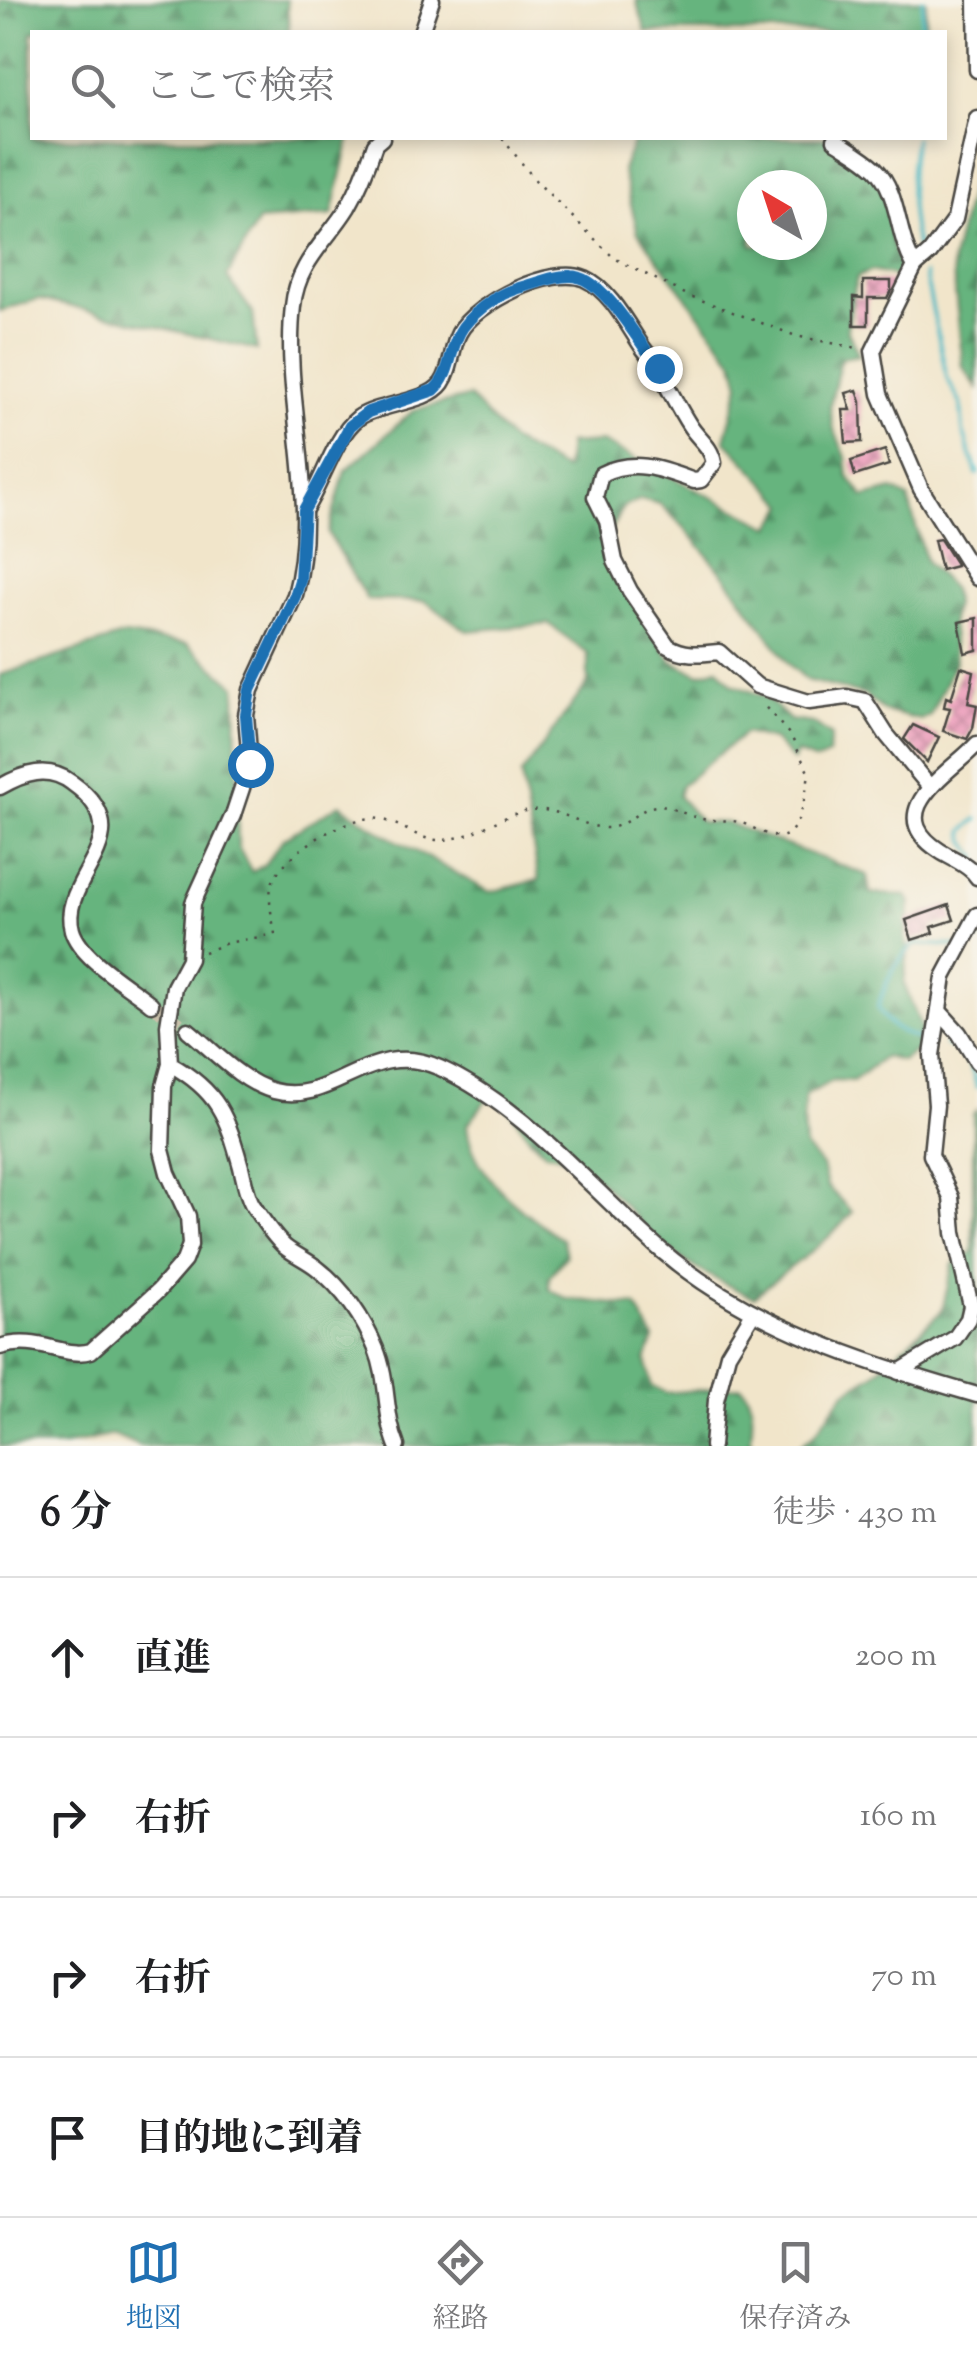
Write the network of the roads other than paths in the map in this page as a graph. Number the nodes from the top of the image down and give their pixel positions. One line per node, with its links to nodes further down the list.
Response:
1 (432, 0): 3 (street)
2 (976, 0): 4 (street)
3 (422, 30)
4 (977, 70)
5 (977, 118): 8 (street)
6 (380, 140): 9 (street)
7 (834, 140): 8 (street)
8 (915, 266): 10 (street)
9 (304, 510): 12 (street); 20 (street)
10 (977, 578)
11 (977, 744): 12 (street)
12 (930, 786): 14 (street)
13 (0, 787): 16 (street)
14 (977, 878)
15 (977, 915): 17 (street)
16 (151, 1004)
17 (939, 1011): 19 (street); 23 (street)
18 (188, 1030): 21 (street)
19 (977, 1062)
20 (170, 1064): 22 (street); 25 (street)
21 (753, 1313): 23 (street); 26 (street)
22 (0, 1347)
23 (899, 1372): 24 (street)
24 (977, 1395)
25 (396, 1446)
26 (712, 1446)

